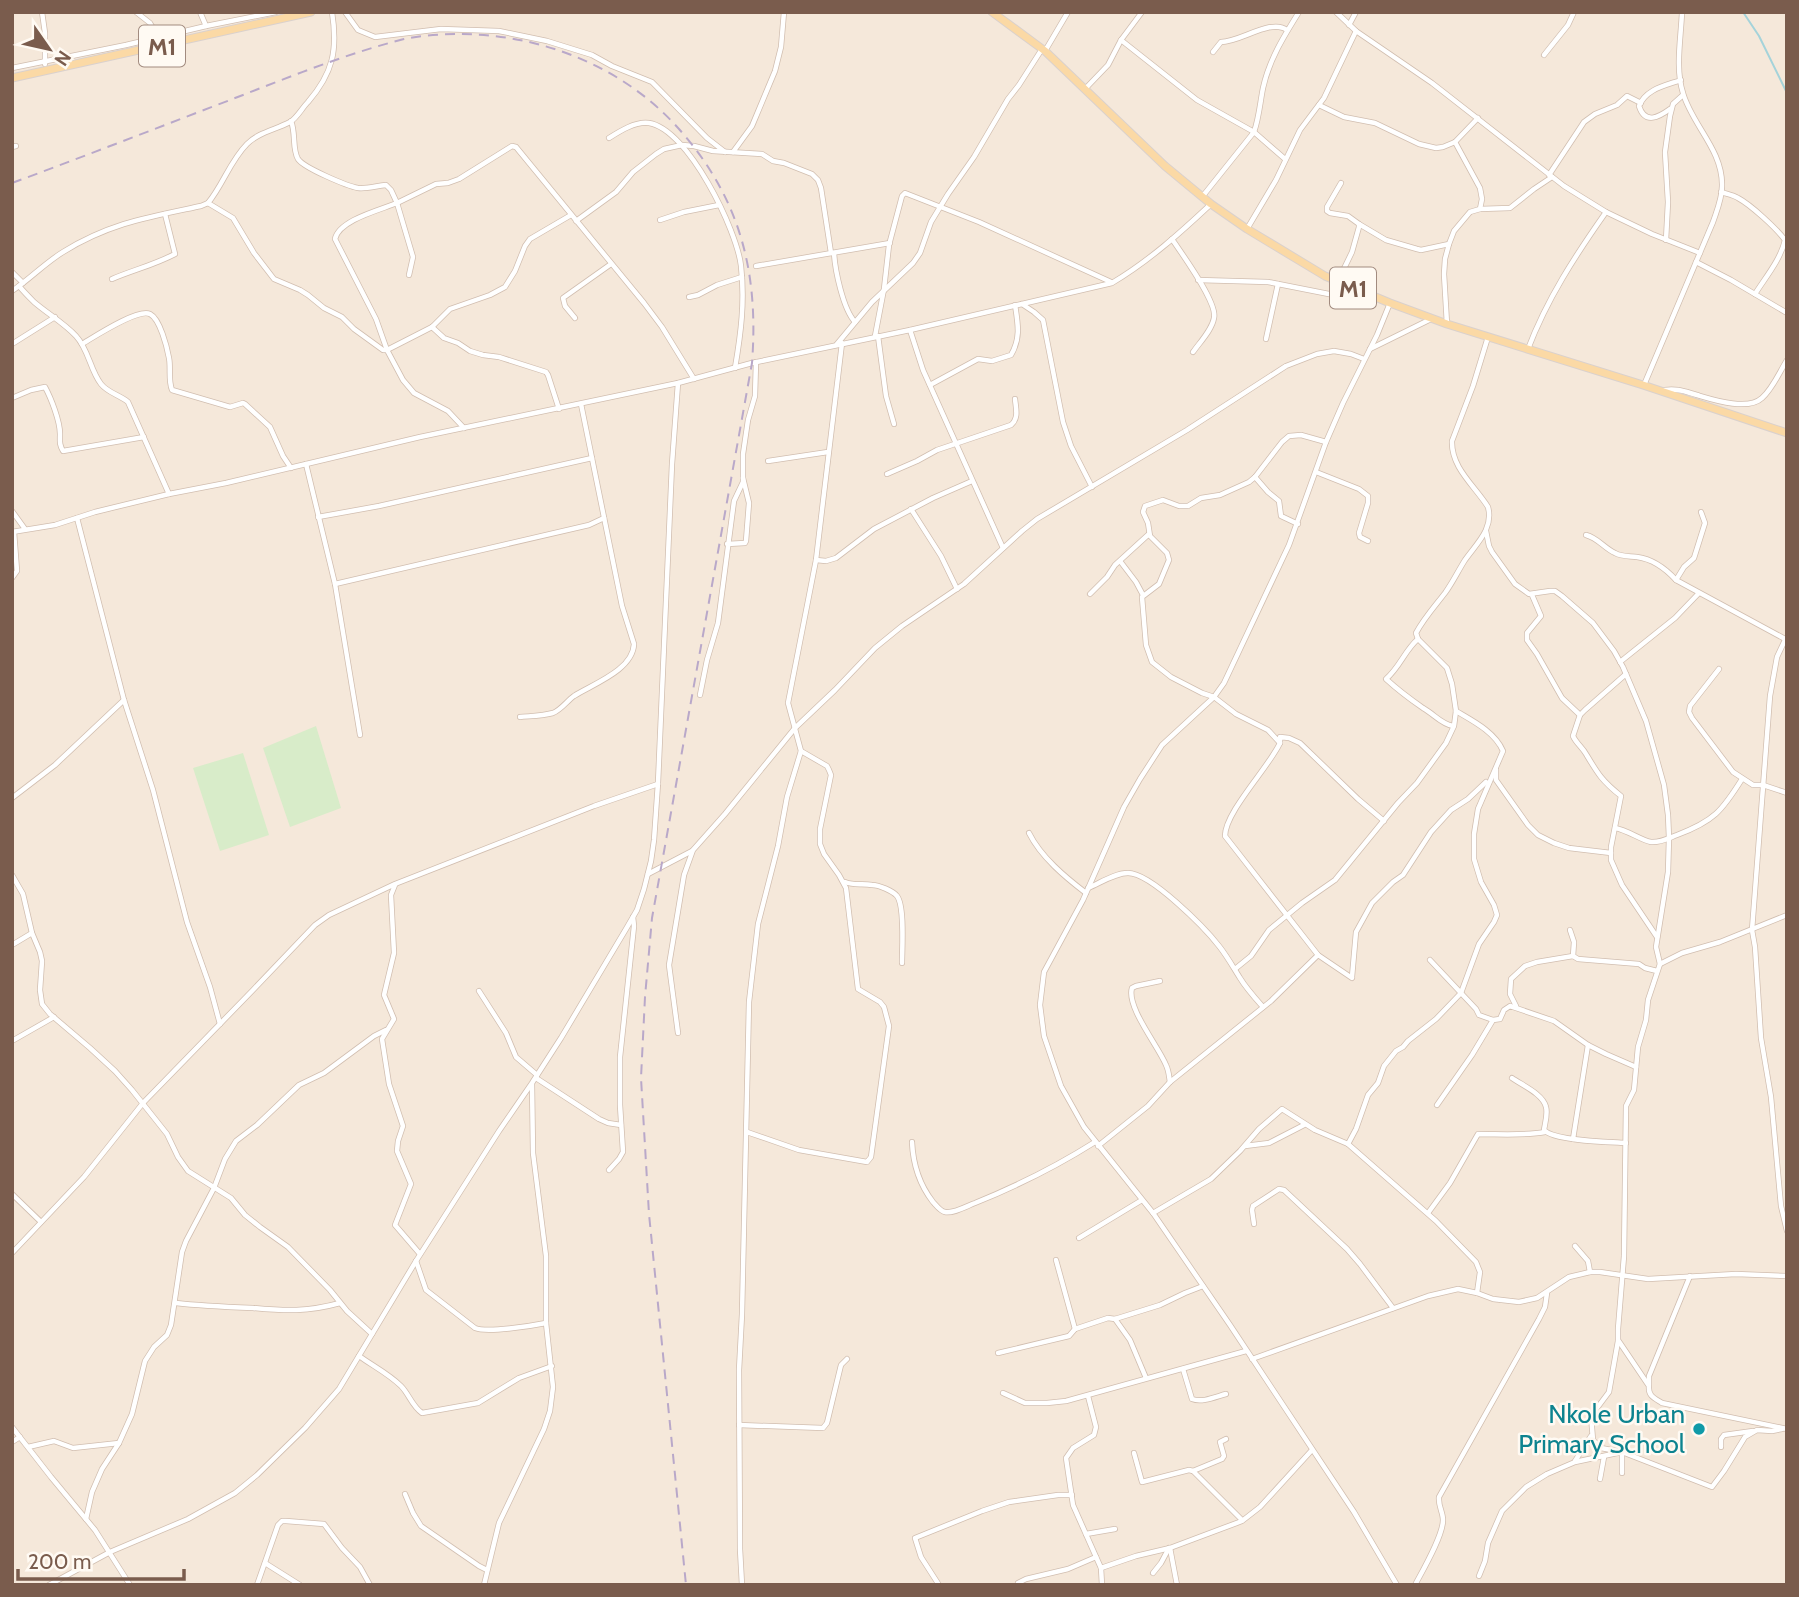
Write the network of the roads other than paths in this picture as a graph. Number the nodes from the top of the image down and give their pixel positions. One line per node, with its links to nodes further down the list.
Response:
1 (42, 12): 28 (street)
2 (136, 12): 22 (street)
3 (200, 12): 19 (street)
4 (276, 12): 17 (street)
5 (311, 12): 17 (main road, M1)
6 (332, 12): 38 (street)
7 (345, 12): 43 (street)
8 (784, 12): 44 (street)
9 (1068, 12): 25 (street)
10 (1142, 12): 23 (street)
11 (1299, 12): 20 (street)
12 (1336, 12): 18 (street)
13 (1574, 12): 27 (street)
14 (1682, 12): 31 (street)
15 (994, 13): 25 (main road, M1)
16 (1354, 13): 18 (street)
17 (250, 19): 19 (street); 24 (main road, M1)
18 (1349, 25): 21 (street)
19 (206, 26): 22 (street)
20 (1287, 30): 26 (street); 39 (street)
21 (1356, 32): 35 (street); 37 (street)
22 (158, 38): 24 (street); 28 (street)
23 (1121, 40): 32 (street); 39 (street)
24 (163, 46): 28 (main road, M1)
25 (1044, 49): 32 (main road, M1); 54 (street)
26 (1213, 52)
27 (1544, 55)
28 (45, 66): 29 (street); 30 (main road, M1)
29 (12, 68)
30 (12, 78)
31 (1681, 80): 33 (street); 34 (street)
32 (1085, 89): 49 (main road, M1)
33 (1683, 95): 36 (street); 48 (street)
34 (1641, 103): 36 (street); 46 (street)
35 (1319, 105): 41 (street); 45 (street)
36 (1671, 108): 64 (street)
37 (1478, 118): 41 (street); 46 (street)
38 (291, 121): 50 (street); 51 (street)
39 (1254, 132): 45 (street); 49 (street)
40 (609, 138): 42 (street)
41 (1455, 142): 55 (street)
42 (682, 145): 43 (street); 53 (street); 60 (street)
43 (725, 152): 44 (street)
44 (733, 152): 67 (street)
45 (1285, 159): 62 (street)
46 (1551, 176): 55 (street); 56 (street)
47 (1341, 183): 61 (street)
48 (1721, 192): 68 (street); 84 (street)
49 (1202, 197): 52 (main road, M1)
50 (208, 203): 57 (street); 104 (street)
51 (397, 203): 58 (street); 73 (street); 104 (street)
52 (1211, 204): 62 (main road, M1); 63 (street)
53 (719, 205): 59 (street); 74 (street)
54 (941, 206): 65 (street); 78 (street); 81 (street)
55 (1480, 209): 66 (street)
56 (1606, 212): 64 (street); 103 (street)
57 (165, 214): 75 (street); 80 (street)
58 (571, 215): 60 (street); 94 (street)
59 (660, 220)
60 (576, 221): 70 (street)
61 (1359, 224): 66 (street); 77 (street)
62 (1247, 229): 77 (main road, M1)
63 (1172, 239): 76 (street); 78 (street)
64 (1666, 240): 68 (street)
65 (890, 243): 67 (street); 81 (street)
66 (1449, 244): 93 (street)
67 (833, 253): 71 (street); 92 (street)
68 (1700, 253): 69 (street)
69 (1696, 261): 84 (street); 113 (street)
70 (611, 264): 90 (street); 110 (street)
71 (756, 266)
72 (12, 272): 80 (street)
73 (409, 275)
74 (742, 277): 85 (street); 109 (street)
75 (112, 279)
76 (1198, 280): 79 (street); 105 (street)
77 (1338, 281): 82 (main road, M1)
78 (1112, 283): 87 (street)
79 (1278, 284): 82 (street); 98 (street)
80 (21, 285): 83 (street); 89 (street)
81 (884, 289): 92 (street); 96 (street)
82 (1357, 289): 86 (main road, M1)
83 (12, 291)
84 (1755, 294): 88 (street)
85 (689, 298)
86 (1390, 303): 91 (main road, M1); 102 (street)
87 (1018, 304): 95 (street); 112 (street); 135 (street)
88 (1787, 313)
89 (55, 317): 99 (street); 100 (street)
90 (575, 318)
91 (1432, 319): 93 (main road, M1); 102 (street)
92 (855, 322): 101 (street)
93 (1447, 324): 97 (main road, M1)
94 (432, 327): 104 (street); 118 (street)
95 (911, 330): 96 (street); 112 (street)
96 (877, 337): 101 (street); 119 (street)
97 (1488, 337): 103 (main road, M1); 145 (street)
98 (1266, 339)
99 (12, 344)
100 (82, 344): 122 (street); 129 (street)
101 (839, 344): 108 (street); 125 (street)
102 (1370, 349): 106 (street)
103 (1528, 349): 113 (main road, M1)
104 (387, 350): 120 (street)
105 (1193, 352)
106 (1364, 359): 124 (street); 135 (street)
107 (1787, 360): 114 (street)
108 (756, 362): 109 (street); 132 (street)
109 (735, 368): 110 (street)
110 (694, 379): 111 (street)
111 (678, 383): 117 (street); 181 (street)
112 (930, 385): 123 (street)
113 (1643, 385): 114 (main road, M1)
114 (1660, 391): 121 (main road, M1)
115 (12, 398): 122 (street)
116 (1015, 399): 123 (street)
117 (582, 404): 118 (street); 126 (street)
118 (559, 409): 120 (street)
119 (894, 424)
120 (464, 428): 128 (street)
121 (1787, 433)
122 (144, 437): 136 (street)
123 (956, 442): 131 (street); 134 (street)
124 (1326, 442): 130 (street); 133 (street)
125 (828, 452): 127 (street); 152 (street)
126 (592, 458): 140 (street); 142 (street)
127 (768, 461)
128 (306, 464): 129 (street); 140 (street)
129 (291, 468): 136 (street)
130 (1316, 472): 143 (street); 149 (street)
131 (887, 474)
132 (743, 477): 150 (street); 150 (street)
133 (1255, 477): 143 (street); 147 (street)
134 (972, 481): 137 (street); 151 (street)
135 (1092, 487): 151 (street)
136 (169, 494): 141 (street)
137 (911, 509): 152 (street); 157 (street)
138 (12, 511): 144 (street)
139 (1701, 512): 155 (street)
140 (318, 517): 156 (street)
141 (77, 518): 144 (street); 169 (street)
142 (604, 518): 156 (street); 172 (street)
143 (1298, 524): 168 (street)
144 (25, 529): 146 (street)
145 (1486, 531): 160 (street); 162 (street)
146 (13, 532): 154 (street)
147 (1149, 534): 153 (street); 161 (street)
148 (1586, 535): 155 (street)
149 (1368, 541)
150 (727, 544): 167 (street)
151 (1003, 548): 157 (street)
152 (816, 560): 174 (street)
153 (1120, 561): 159 (street); 161 (street)
154 (12, 578)
155 (1676, 580): 158 (street)
156 (335, 584): 175 (street)
157 (957, 589): 174 (street)
158 (1699, 593): 163 (street); 164 (street)
159 (1090, 594)
160 (1532, 595): 164 (street); 171 (street)
161 (1143, 596): 168 (street)
162 (1418, 639): 170 (street); 173 (street)
163 (1786, 640): 182 (street)
164 (1620, 662): 166 (street)
165 (1719, 669): 179 (street)
166 (1626, 674): 171 (street); 188 (street)
167 (699, 695)
168 (1214, 697): 176 (street); 195 (street)
169 (124, 700): 184 (street); 218 (street)
170 (1456, 711): 173 (street); 178 (street)
171 (1580, 715): 186 (street)
172 (520, 718)
173 (1454, 726): 185 (street)
174 (795, 728): 177 (street); 189 (street)
175 (360, 736)
176 (1280, 740): 185 (street); 198 (street)
177 (801, 751): 193 (street); 232 (street)
178 (1496, 768): 180 (street); 190 (street)
179 (1742, 779): 182 (street); 188 (street)
180 (1489, 780): 204 (street); 213 (street)
181 (658, 783): 191 (street); 194 (street)
182 (1763, 785): 183 (street); 200 (street)
183 (1787, 793)
184 (12, 798)
185 (1384, 821): 198 (street)
186 (1615, 828): 188 (street); 190 (street)
187 (1030, 833): 195 (street)
188 (1669, 838): 202 (street)
189 (693, 850): 191 (street); 220 (street)
190 (1611, 853): 202 (street)
191 (648, 874): 197 (street)
192 (12, 875): 201 (street)
193 (844, 882): 207 (street); 232 (street)
194 (395, 884): 218 (street); 219 (street)
195 (1087, 891): 209 (street); 237 (street)
196 (1787, 915): 200 (street)
197 (633, 916): 224 (street); 231 (street)
198 (1287, 916): 204 (street); 209 (street)
199 (1570, 930): 205 (street)
200 (1752, 930): 208 (street); 248 (street)
201 (32, 933): 203 (street); 216 (street)
202 (1657, 938): 208 (street)
203 (12, 945)
204 (1318, 955): 214 (street)
205 (1573, 956): 210 (street); 215 (street)
206 (1430, 960): 213 (street)
207 (902, 963)
208 (1660, 964): 210 (street)
209 (1235, 969): 214 (street)
210 (1657, 971): 223 (street)
211 (1160, 981): 226 (street)
212 (479, 991): 224 (street)
213 (1461, 993): 217 (street); 238 (street)
214 (1263, 1007): 226 (street)
215 (1516, 1007): 217 (street); 222 (street)
216 (54, 1017): 221 (street); 228 (street)
217 (1493, 1020): 229 (street)
218 (220, 1024): 228 (street)
219 (386, 1031): 241 (street); 252 (street)
220 (678, 1033)
221 (12, 1041)
222 (1588, 1045): 223 (street); 234 (street)
223 (1636, 1067): 236 (street)
224 (536, 1076): 227 (street); 231 (street)
225 (1512, 1078): 233 (street)
226 (1170, 1082): 237 (street)
227 (532, 1083): 252 (street); 266 (street)
228 (143, 1104): 241 (street); 246 (street)
229 (1437, 1105)
230 (1305, 1124): 238 (street); 239 (street); 239 (street)
231 (621, 1125): 240 (street)
232 (747, 1132): 282 (street)
233 (1545, 1132): 234 (street); 245 (street)
234 (1573, 1139): 236 (street)
235 (912, 1142): 237 (street)
236 (1626, 1143): 256 (street)
237 (1097, 1144): 243 (street)
238 (1348, 1144): 245 (street)
239 (1245, 1146): 244 (street)
240 (609, 1170)
241 (214, 1188): 262 (street); 263 (street)
242 (12, 1194): 246 (street)
243 (1142, 1200): 244 (street); 249 (street)
244 (1153, 1213): 259 (street)
245 (1427, 1213): 261 (street)
246 (41, 1222): 251 (street)
247 (1254, 1224): 264 (street)
248 (1787, 1231)
249 (1079, 1238)
250 (1575, 1246): 255 (street)
251 (12, 1253)
252 (420, 1254): 254 (street)
253 (1056, 1260): 267 (street)
254 (416, 1261): 266 (street); 268 (street)
255 (1590, 1272): 256 (street); 260 (street)
256 (1622, 1276): 257 (street); 269 (street)
257 (1690, 1276): 258 (street); 278 (street)
258 (1787, 1276)
259 (1203, 1286): 265 (street); 270 (street)
260 (1547, 1292): 261 (street); 327 (street)
261 (1477, 1293): 264 (street)
262 (176, 1303): 263 (street); 290 (street)
263 (340, 1303): 268 (street)
264 (1393, 1308): 274 (street)
265 (1115, 1319): 267 (street); 277 (street)
266 (546, 1323): 275 (street)
267 (1075, 1329): 271 (street)
268 (372, 1334): 272 (street)
269 (1618, 1340): 278 (street); 286 (street)
270 (1246, 1351): 274 (street); 276 (street)
271 (998, 1353)
272 (359, 1356): 275 (street); 308 (street)
273 (847, 1359): 282 (street)
274 (1252, 1359): 293 (street)
275 (552, 1366): 312 (street)
276 (1183, 1369): 277 (street); 280 (street)
277 (1146, 1378): 281 (street)
278 (1648, 1386): 284 (street)
279 (1003, 1393): 281 (street)
280 (1226, 1394)
281 (1088, 1396): 302 (street)
282 (739, 1425): 321 (street)
283 (12, 1427): 287 (street)
284 (1785, 1429): 285 (street)
285 (1757, 1430): 292 (street); 294 (street)
286 (1592, 1435): 294 (street); 297 (street)
287 (20, 1437): 289 (street); 291 (street)
288 (1226, 1439): 298 (street)
289 (12, 1442)
290 (119, 1443): 291 (street); 303 (street)
291 (28, 1447): 303 (street)
292 (1721, 1447)
293 (1312, 1450): 304 (street); 326 (street)
294 (1622, 1452): 296 (street); 299 (street)
295 (1134, 1453): 298 (street)
296 (1604, 1457): 297 (street); 300 (street)
297 (1575, 1462): 314 (street)
298 (1193, 1471): 304 (street)
299 (1622, 1473)
300 (1600, 1479)
301 (405, 1494): 312 (street)
302 (1072, 1495): 306 (street); 322 (street)
303 (86, 1518): 308 (street)
304 (1242, 1521): 307 (street)
305 (1115, 1530): 306 (street)
306 (1086, 1534): 309 (street)
307 (1170, 1548): 311 (street); 313 (street); 325 (street)
308 (110, 1552): 315 (street); 316 (street)
309 (1096, 1557): 311 (street); 323 (street)
310 (265, 1563): 317 (street); 318 (street); 319 (street)
311 (1101, 1568): 324 (street)
312 (487, 1570): 320 (street)
313 (1153, 1573)
314 (1479, 1576)
315 (50, 1585)
316 (130, 1585)
317 (257, 1585)
318 (300, 1585)
319 (370, 1585)
320 (484, 1585)
321 (742, 1585)
322 (939, 1585)
323 (1019, 1585)
324 (1102, 1585)
325 (1177, 1585)
326 (1397, 1585)
327 (1415, 1585)

